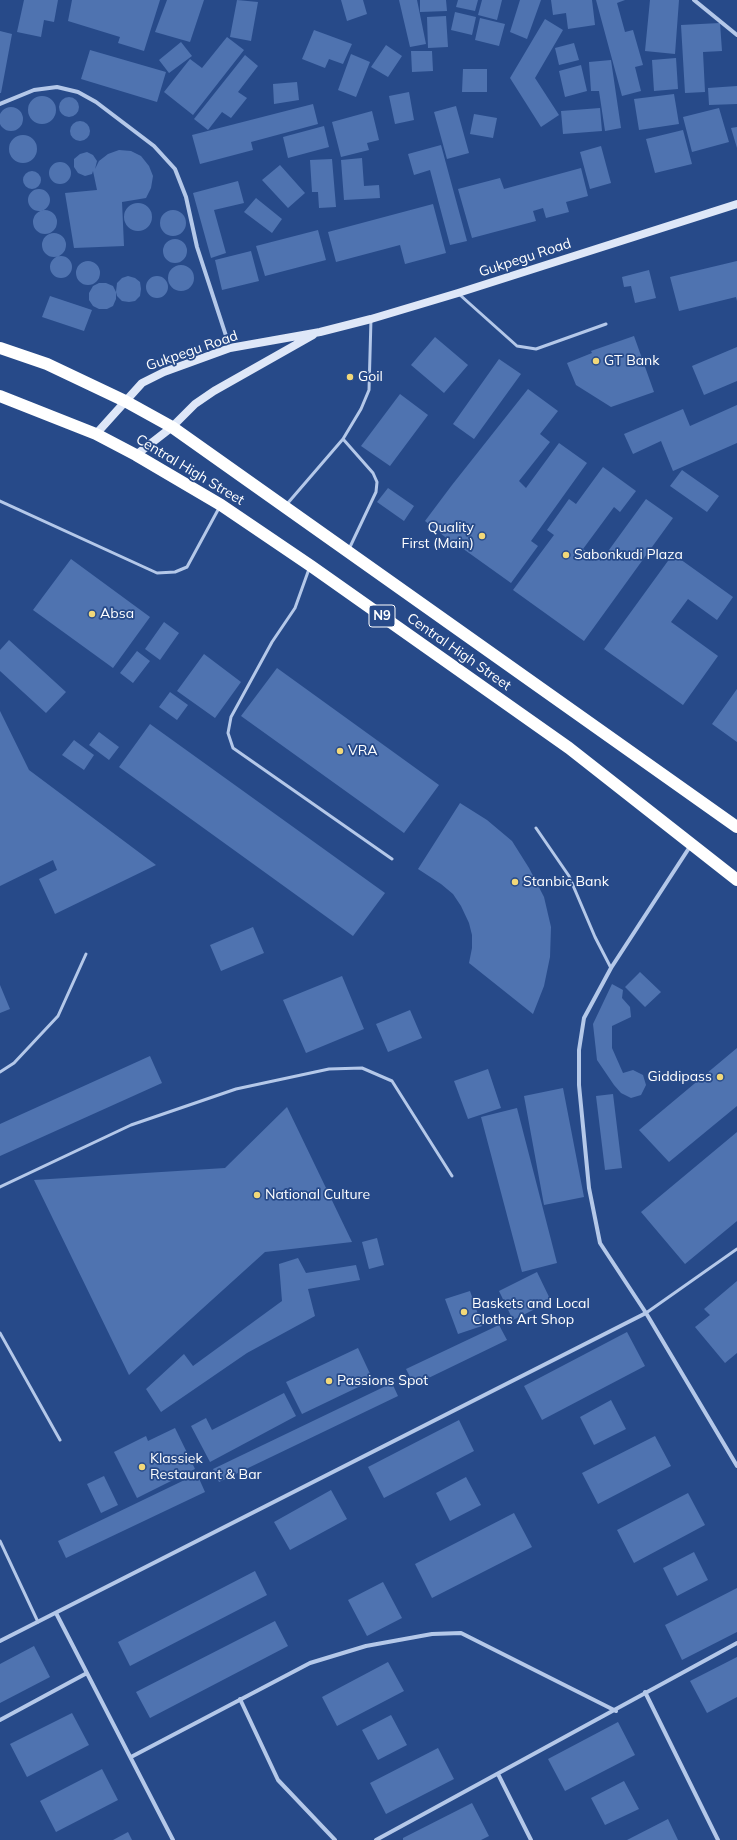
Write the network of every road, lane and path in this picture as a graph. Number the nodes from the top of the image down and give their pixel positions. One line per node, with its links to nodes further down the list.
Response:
1 (694, 0): 2 (street)
2 (737, 35)
3 (0, 104): 10 (street)
4 (737, 204): 5 (street, Gukpegu Road)
5 (458, 293): 6 (street, Gukpegu Road); 7 (lane)
6 (371, 319): 8 (street, Gukpegu Road); 15 (lane)
7 (606, 324)
8 (320, 332): 10 (street, Gukpegu Road); 13 (street, Gukpegu Road)
9 (0, 348): 12 (highway, Central High Street / N9)
10 (230, 348): 12 (street, Gukpegu Road)
11 (0, 396): 14 (highway, Central High Street / N9)
12 (125, 401): 13 (highway, Central High Street / N9); 14 (street, Gukpegu Road)
13 (172, 427): 16 (street, Gukpegu Road); 19 (highway, Central High Street / N9)
14 (96, 434): 16 (highway, Central High Street / N9)
15 (343, 439): 19 (lane); 20 (lane)
16 (136, 455): 18 (highway, Central High Street / N9)
17 (0, 501): 18 (lane)
18 (221, 505): 21 (highway, Central High Street / N9)
19 (285, 506): 20 (highway, Central High Street / N9)
20 (348, 552): 22 (highway, Central High Street / N9)
21 (311, 566): 24 (highway, Central High Street / N9); 25 (lane)
22 (737, 827)
23 (536, 828): 28 (lane)
24 (691, 844): 26 (highway, Central High Street / N9); 28 (street)
25 (392, 859)
26 (737, 880)
27 (86, 954): 29 (lane)
28 (611, 968): 33 (street)
29 (0, 1072)
30 (452, 1176): 31 (lane)
31 (0, 1187)
32 (737, 1249): 33 (lane)
33 (646, 1313): 36 (street); 38 (street)
34 (0, 1333): 35 (lane)
35 (60, 1440)
36 (737, 1466)
37 (0, 1541): 39 (lane)
38 (56, 1613): 39 (street); 42 (street)
39 (38, 1622): 40 (street)
40 (0, 1641)
41 (737, 1643): 43 (street)
42 (87, 1673): 46 (street); 47 (street)
43 (645, 1692): 45 (street); 53 (street)
44 (240, 1699): 45 (street); 47 (street); 50 (street)
45 (616, 1711): 48 (street)
46 (0, 1720)
47 (130, 1757): 49 (street)
48 (498, 1774): 51 (street); 52 (street)
49 (173, 1840)
50 (335, 1840)
51 (376, 1840)
52 (531, 1840)
53 (718, 1840)

